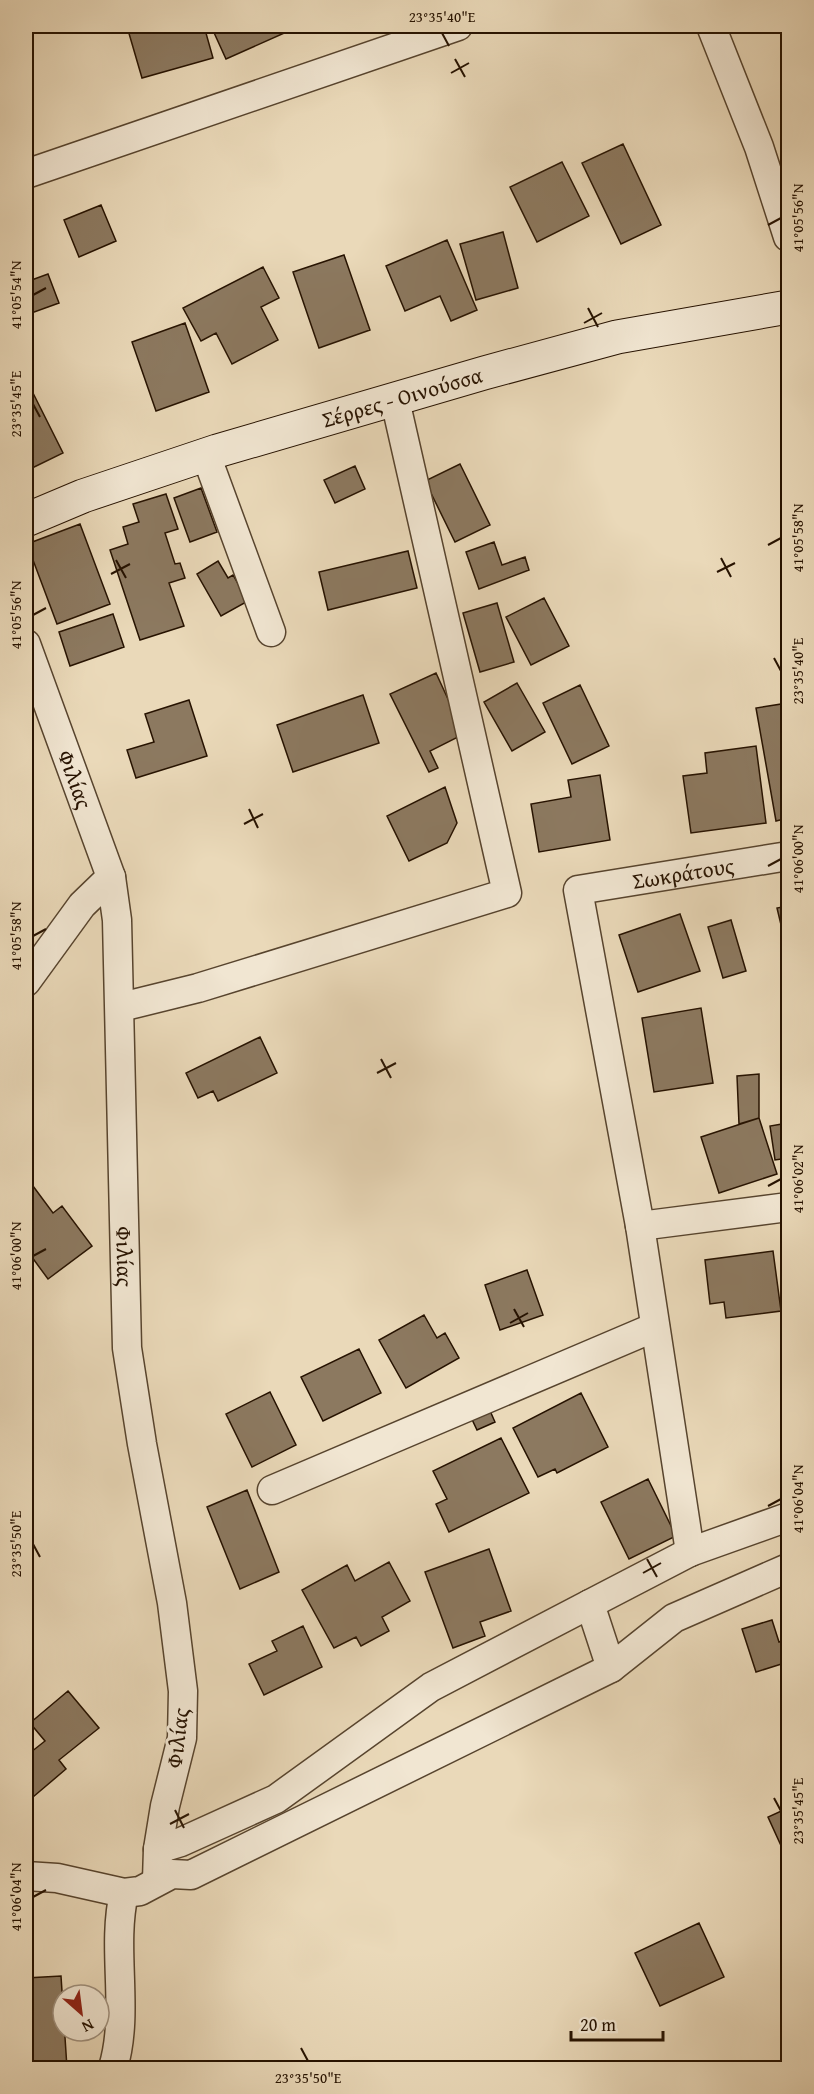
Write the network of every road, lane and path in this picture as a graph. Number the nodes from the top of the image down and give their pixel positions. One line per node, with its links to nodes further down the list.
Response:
1 (458, 26): 3 (street)
2 (711, 26): 4 (street)
3 (26, 174)
4 (789, 237)
5 (789, 307): 6 (street, Σέρρες - Οινούσσα)
6 (395, 400): 7 (street, Σέρρες - Οινούσσα); 14 (street)
7 (207, 455): 8 (street, Σέρρες - Οινούσσα); 9 (street)
8 (26, 519)
9 (271, 632)
10 (26, 644): 12 (street, Φιλίας)
11 (789, 856): 16 (street, Σωκράτους)
12 (111, 877): 13 (street); 14 (street, Φιλίας)
13 (26, 982)
14 (121, 1007): 24 (street, Φιλίας)
15 (789, 1208): 16 (street)
16 (639, 1226): 17 (street)
17 (655, 1327): 18 (street); 20 (street)
18 (272, 1490)
19 (789, 1517): 20 (street)
20 (690, 1552): 22 (street)
21 (789, 1568): 23 (street)
22 (590, 1604): 23 (street); 24 (street)
23 (611, 1668): 26 (street)
24 (158, 1849): 26 (street, Φιλίας)
25 (26, 1876): 27 (street)
26 (157, 1880): 27 (street)
27 (124, 1893): 28 (street)
28 (113, 2068)

